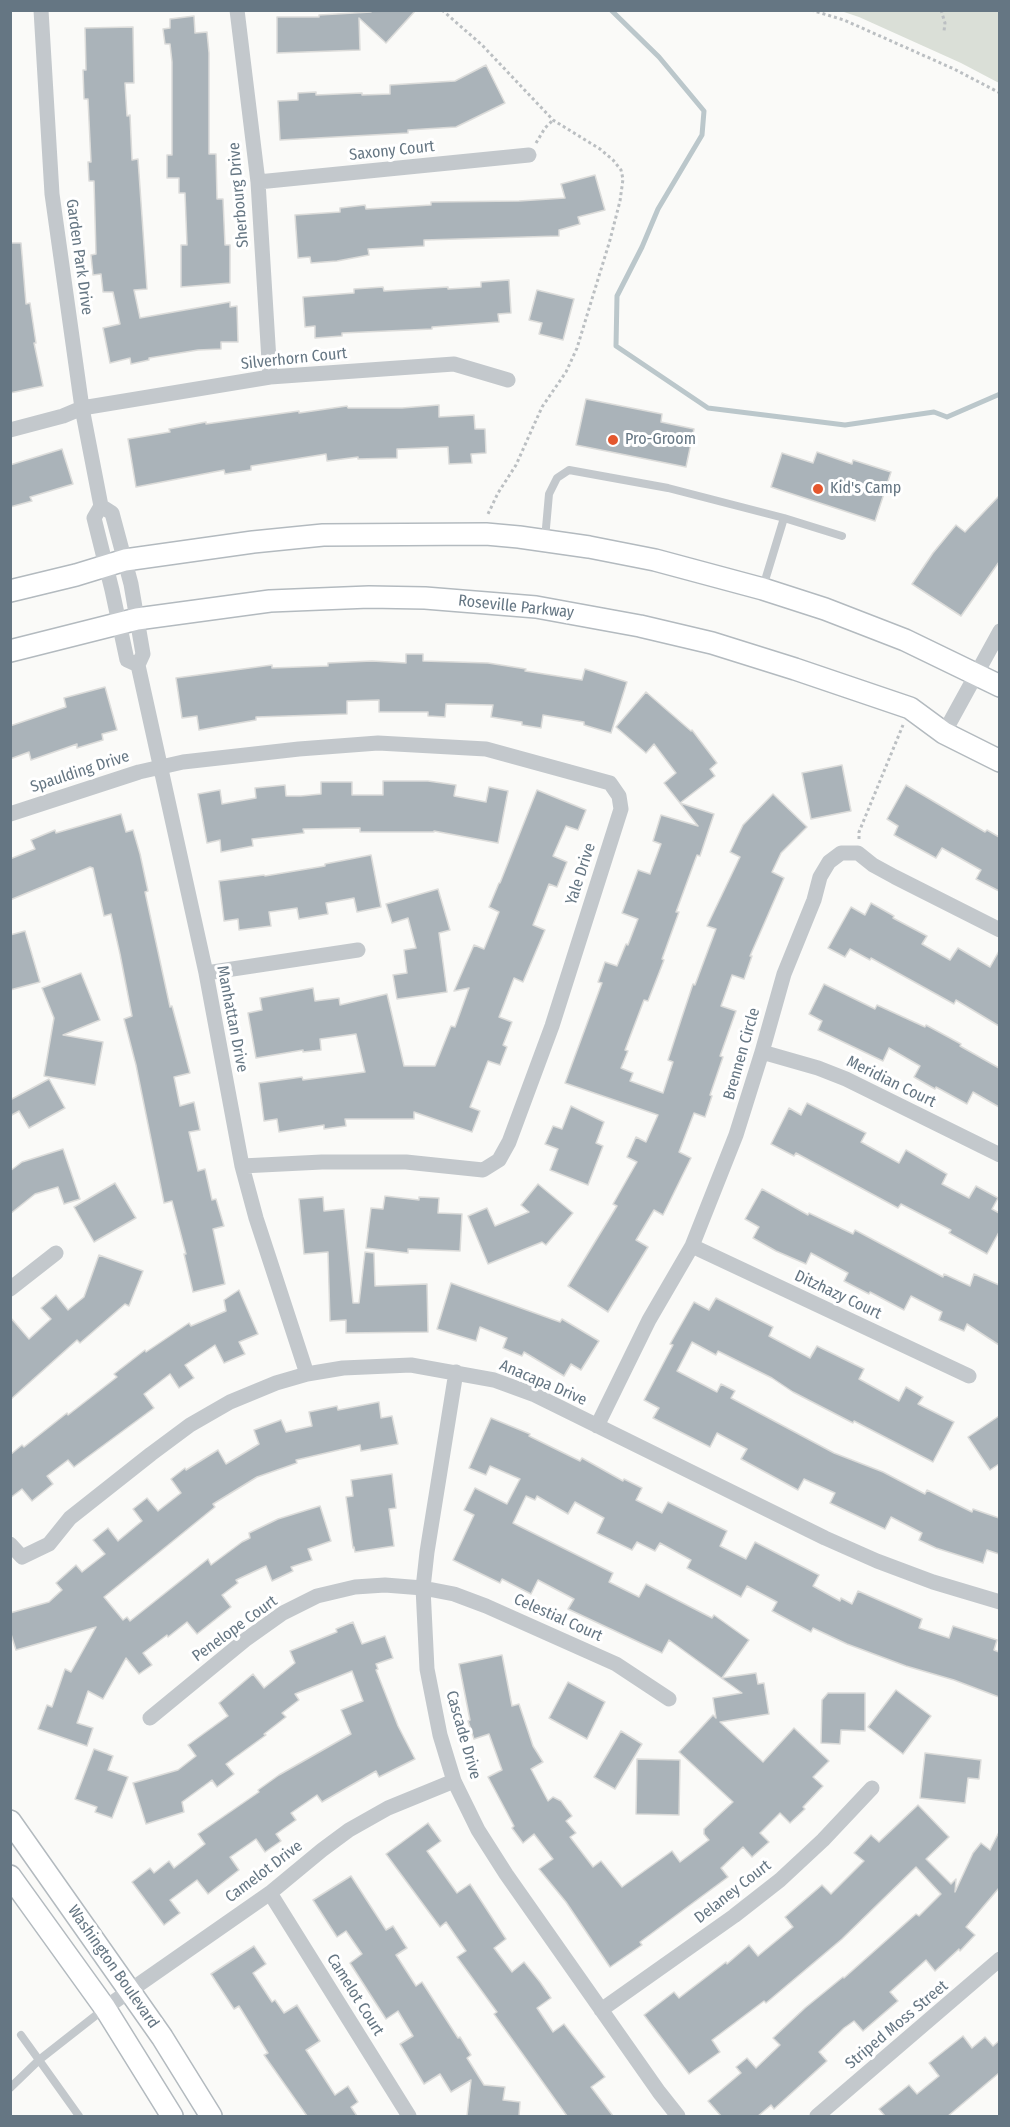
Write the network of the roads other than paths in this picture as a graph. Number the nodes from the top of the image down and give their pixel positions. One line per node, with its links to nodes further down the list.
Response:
1 (41, 10): 7 (street, Garden Park Drive)
2 (237, 10): 4 (street, Sherbourg Drive)
3 (529, 155): 4 (street, Saxony Court)
4 (258, 182): 5 (street, Sherbourg Drive)
5 (270, 377): 6 (street, Silverhorn Court); 7 (street, Silverhorn Court)
6 (508, 380)
7 (82, 408): 8 (street, Silverhorn Court); 12 (street, Garden Park Drive)
8 (10, 430)
9 (784, 518): 10 (lane); 11 (lane); 14 (lane)
10 (842, 536)
11 (545, 539): 12 (main road); 14 (main road)
12 (116, 562): 13 (street, Garden Park Drive); 15 (street, Garden Park Drive); 16 (main road)
13 (131, 584): 17 (street, Manhattan Drive)
14 (763, 589): 20 (main road)
15 (112, 590): 17 (street, Manhattan Drive)
16 (10, 591)
17 (128, 621): 19 (main road, Roseville Parkway); 22 (main road, Roseville Parkway); 24 (street, Manhattan Drive)
18 (999, 631): 20 (street)
19 (10, 651)
20 (977, 675): 21 (main road); 22 (street)
21 (999, 686)
22 (944, 733): 23 (main road, Roseville Parkway)
23 (999, 761)
24 (161, 767): 25 (street, Spaulding Drive); 28 (street, Manhattan Drive); 31 (street, Yale Drive)
25 (10, 814)
26 (999, 930): 29 (street, Brennen Circle)
27 (358, 950): 28 (street)
28 (206, 973): 31 (street, Manhattan Drive)
29 (762, 1052): 30 (street, Meridian Court); 32 (street, Brennen Circle)
30 (999, 1155)
31 (242, 1166): 36 (street, Manhattan Drive)
32 (692, 1246): 37 (street, Ditzhazy Court); 38 (street, Brennen Circle)
33 (56, 1253): 34 (street)
34 (10, 1289)
35 (456, 1372): 36 (street, Anacapa Drive); 38 (street, Anacapa Drive); 40 (street, Cascade Drive)
36 (307, 1374): 39 (street, Anacapa Drive)
37 (969, 1376)
38 (597, 1426): 41 (street, Anacapa Drive)
39 (10, 1545)
40 (423, 1588): 42 (street, Celestial Court); 43 (street, Penelope Court); 44 (street, Cascade Drive)
41 (999, 1602)
42 (669, 1699)
43 (150, 1718)
44 (454, 1781): 48 (street, Camelot Drive); 52 (street, Cascade Drive)
45 (872, 1788): 52 (street, Delaney Court)
46 (10, 1821): 50 (main road, Washington Boulevard)
47 (10, 1876): 51 (main road, Washington Boulevard)
48 (270, 1893): 50 (street, Camelot Drive); 59 (street, Camelot Court)
49 (999, 1959): 61 (street, Striped Moss Street)
50 (129, 1990): 51 (street, Camelot Drive); 58 (main road, Washington Boulevard)
51 (105, 2008): 54 (lane); 57 (main road, Washington Boulevard)
52 (601, 2010): 60 (street, Cascade Drive)
53 (21, 2036): 54 (lane)
54 (39, 2060): 55 (lane); 56 (lane)
55 (10, 2088)
56 (79, 2116)
57 (172, 2116)
58 (211, 2116)
59 (409, 2116)
60 (678, 2116)
61 (817, 2116)

